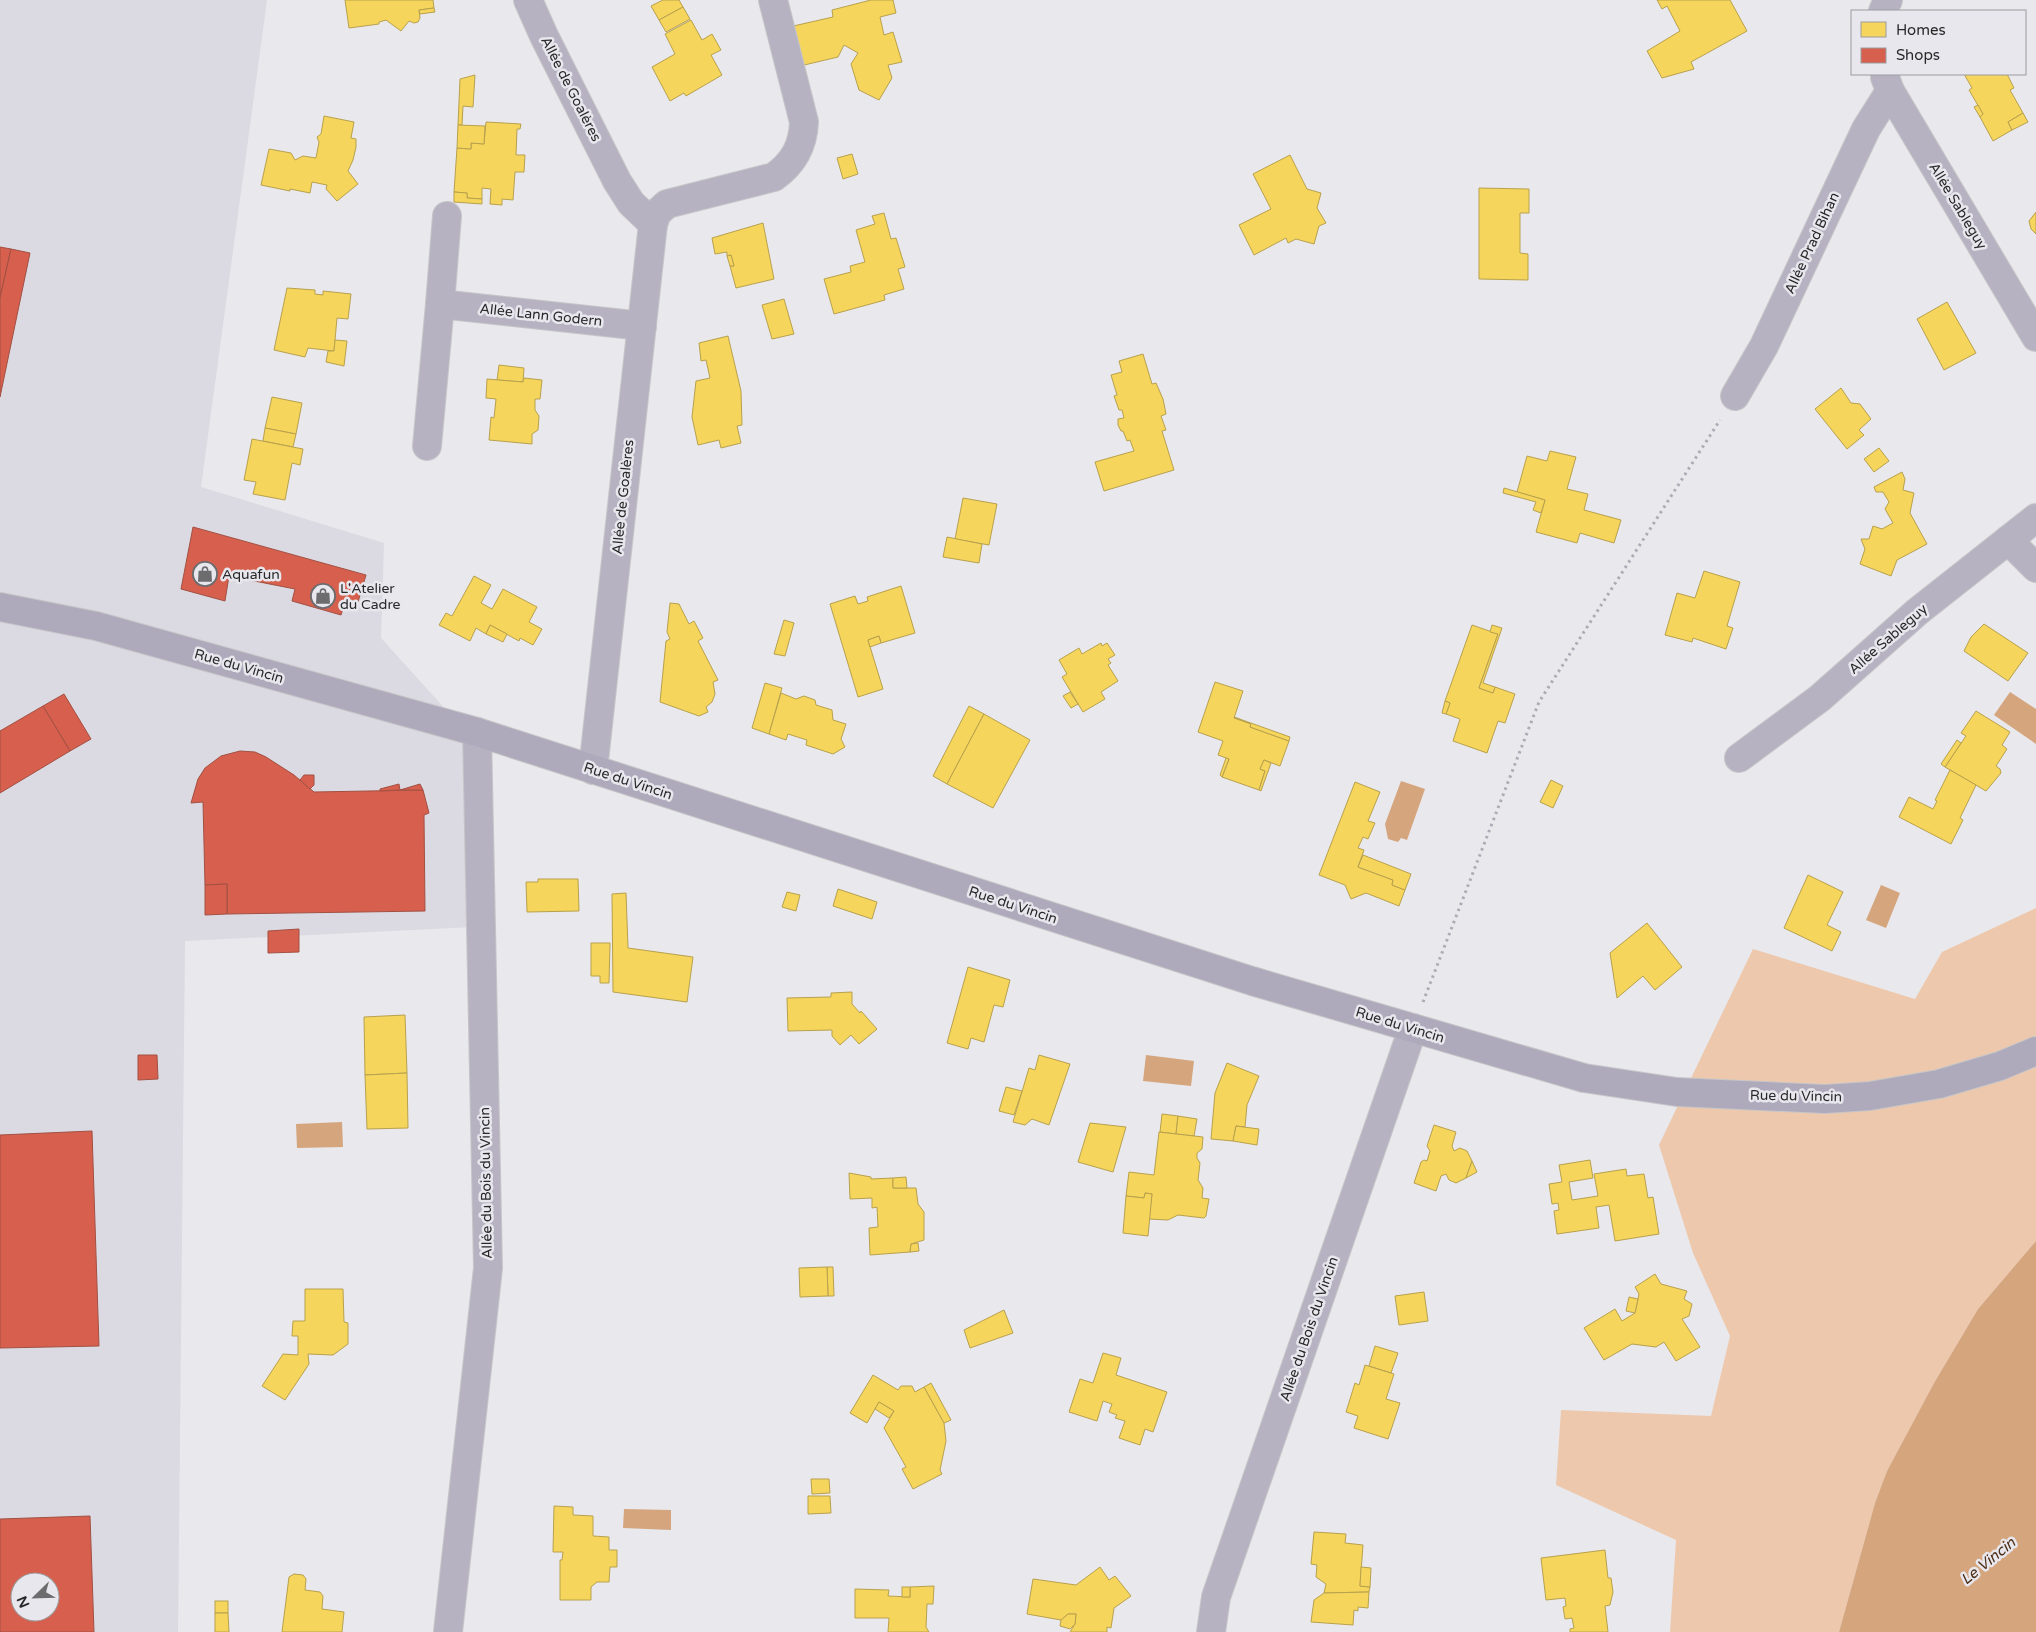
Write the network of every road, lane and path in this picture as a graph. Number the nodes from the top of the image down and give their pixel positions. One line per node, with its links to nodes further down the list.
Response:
1 (528, 0): 5 (street, Allée de Goalères)
2 (773, 0): 5 (street)
3 (1887, 82): 8 (street, Allée Sableguy); 9 (street, Allée Prad Bihan)
4 (447, 216): 6 (street)
5 (652, 224): 7 (street, Allée de Goalères)
6 (440, 304): 7 (street, Allée Lann Godern); 10 (street)
7 (642, 326): 17 (street, Allée de Goalères)
8 (2036, 337)
9 (1735, 396): 18 (path)
10 (427, 446)
11 (2036, 518): 12 (street, Allée Sableguy)
12 (2008, 540): 13 (street); 16 (street, Allée Sableguy)
13 (2036, 568)
14 (0, 606): 15 (main road, Rue du Vincin)
15 (477, 732): 17 (main road, Rue du Vincin); 20 (street, Allée du Bois du Vincin)
16 (1739, 758)
17 (593, 770): 18 (main road, Rue du Vincin)
18 (1412, 1028): 19 (main road, Rue du Vincin); 21 (street, Allée du Bois du Vincin)
19 (2036, 1051)
20 (448, 1632)
21 (1211, 1632)

